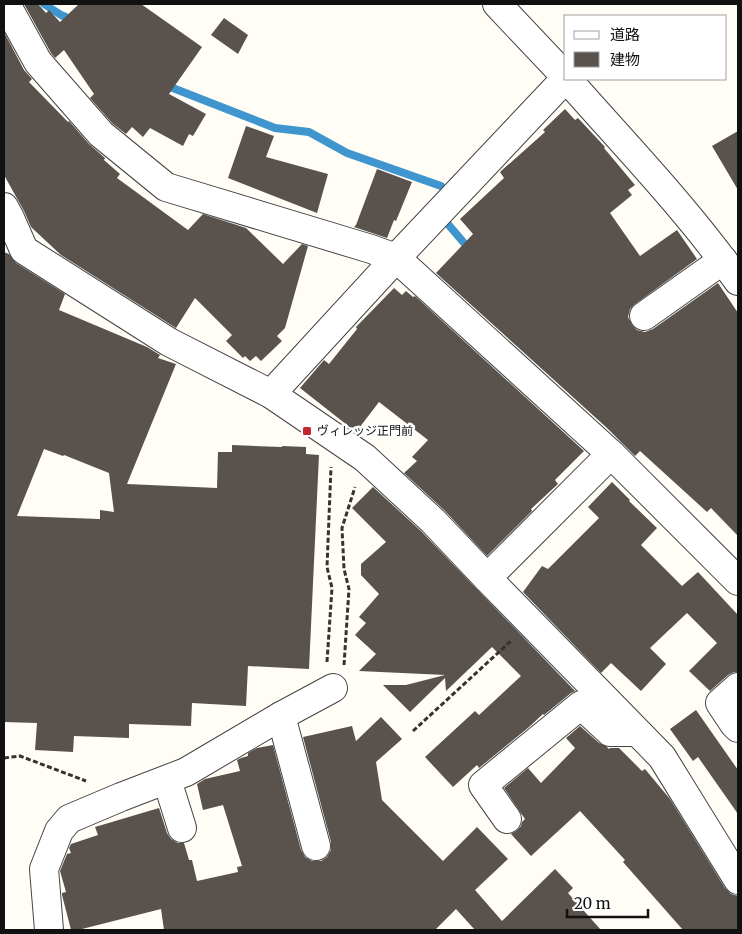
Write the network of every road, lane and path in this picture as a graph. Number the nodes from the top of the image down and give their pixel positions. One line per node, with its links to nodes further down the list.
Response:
1 (6, 4): 7 (street)
2 (497, 4): 3 (street)
3 (564, 76)
4 (564, 80): 7 (street)
5 (568, 80): 8 (street)
6 (7, 213): 10 (street)
7 (396, 258): 10 (street); 11 (street)
8 (731, 270): 9 (street)
9 (644, 316)
10 (271, 394): 12 (street)
11 (611, 454): 14 (street); 15 (street)
12 (365, 458): 14 (street); 17 (path)
13 (331, 464): 17 (path)
14 (487, 578): 16 (street)
15 (738, 581)
16 (528, 621): 21 (path); 22 (street)
17 (330, 676): 19 (street)
18 (738, 687): 20 (street)
19 (282, 716): 24 (street); 28 (street)
20 (738, 728)
21 (413, 732)
22 (637, 732): 26 (street); 29 (street)
23 (4, 758): 25 (path)
24 (167, 780): 27 (street); 30 (street)
25 (91, 782)
26 (507, 819)
27 (182, 828)
28 (316, 846)
29 (738, 880)
30 (49, 930)

